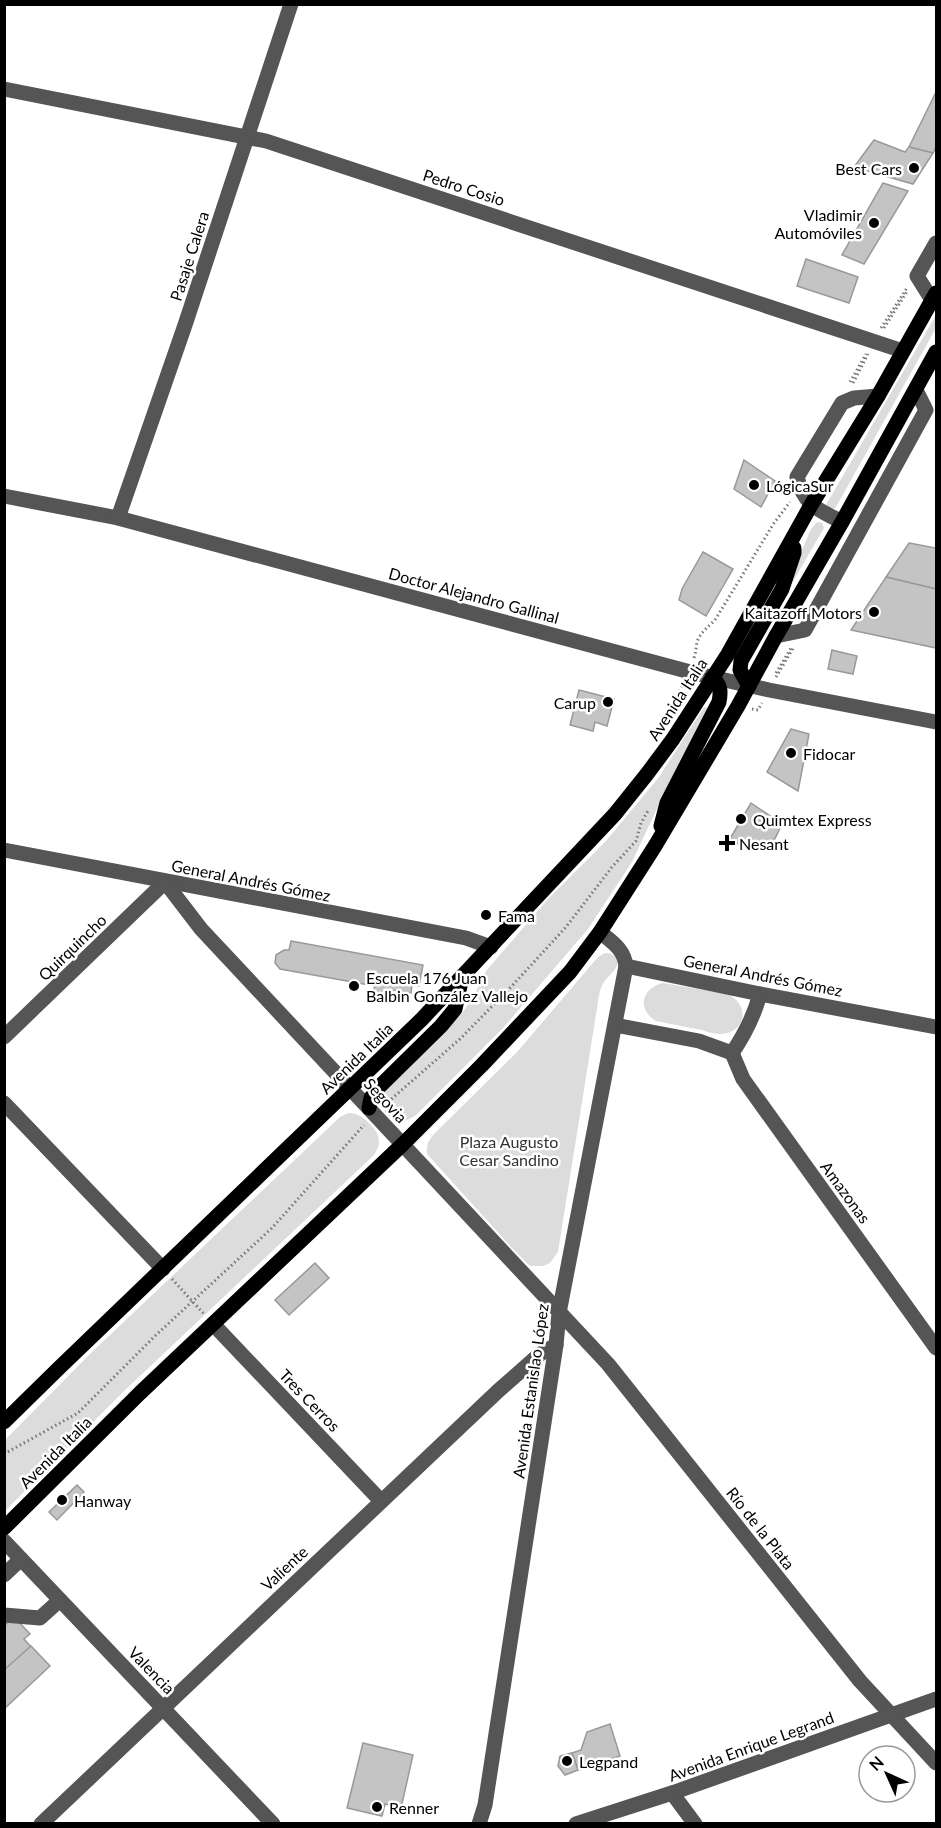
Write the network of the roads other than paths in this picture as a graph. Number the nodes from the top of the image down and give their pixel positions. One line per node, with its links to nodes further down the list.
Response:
1 (291, 4): 3 (street, Pasaje Calera)
2 (4, 89): 3 (street, Pedro Cosio)
3 (248, 137): 6 (street, Pedro Cosio); 12 (street, Pasaje Calera)
4 (936, 243): 5 (street, Avenida Italia)
5 (934, 297): 6 (main road, Avenida Italia)
6 (903, 351): 9 (main road, Avenida Italia)
7 (935, 358): 8 (main road, Avenida Italia)
8 (916, 390): 13 (main road, Avenida Italia); 15 (street)
9 (878, 396): 11 (main road, Avenida Italia); 11 (street)
10 (4, 496): 12 (street, Doctor Alejandro Gallinal)
11 (812, 505): 13 (street); 14 (main road, Avenida Italia)
12 (118, 518): 16 (street, Doctor Alejandro Gallinal)
13 (843, 522): 15 (main road, Avenida Italia)
14 (793, 540): 16 (main road, Avenida Italia); 17 (main road)
15 (776, 636): 17 (main road, Avenida Italia)
16 (712, 678): 17 (street, Doctor Alejandro Gallinal); 19 (main road); 23 (main road, Avenida Italia)
17 (749, 686): 18 (street, Doctor Alejandro Gallinal); 19 (main road, Avenida Italia)
18 (936, 722)
19 (655, 846): 22 (main road, Avenida Italia)
20 (4, 850): 21 (street, General Andrés Gómez)
21 (165, 882): 23 (street, General Andrés Gómez); 29 (street, Quirquincho); 31 (street, Segovia)
22 (600, 932): 24 (street); 34 (main road, Avenida Italia)
23 (491, 947): 25 (main road, Avenida Italia)
24 (626, 966): 26 (street, General Andrés Gómez); 27 (street, Avenida Estanislao López)
25 (462, 977): 31 (main road, Avenida Italia); 33 (main road)
26 (760, 994): 28 (street, General Andrés Gómez); 30 (street)
27 (615, 1025): 30 (street); 36 (street, Avenida Estanislao López)
28 (936, 1027)
29 (4, 1037)
30 (732, 1053): 39 (street, Amazonas)
31 (351, 1089): 33 (street, Segovia); 35 (main road, Avenida Italia)
32 (4, 1103): 35 (street)
33 (369, 1108): 34 (street, Segovia)
34 (403, 1144): 36 (street, Segovia); 37 (main road, Avenida Italia)
35 (163, 1269): 40 (main road, Avenida Italia)
36 (559, 1313): 38 (street, Avenida Estanislao López); 50 (street, Río de la Plata)
37 (213, 1324): 41 (street, Tres Cerros); 42 (main road, Avenida Italia)
38 (556, 1345): 41 (street, Valiente); 55 (street, Avenida Estanislao López)
39 (936, 1348)
40 (4, 1422)
41 (381, 1501): 49 (street, Valiente)
42 (4, 1528)
43 (4, 1541): 44 (street, Valencia)
44 (21, 1559): 45 (street); 46 (street, Valencia)
45 (4, 1575)
46 (60, 1600): 47 (street); 49 (street, Valencia)
47 (4, 1615)
48 (936, 1699): 50 (street, Avenida Enrique Legrand)
49 (162, 1708): 53 (street, Valiente); 54 (street, Valencia)
50 (892, 1715): 51 (street, Río de la Plata); 52 (street, Avenida Enrique Legrand)
51 (936, 1763)
52 (672, 1793): 56 (street, Avenida Enrique Legrand); 57 (street)
53 (41, 1824)
54 (273, 1824)
55 (479, 1824)
56 (576, 1824)
57 (695, 1824)

